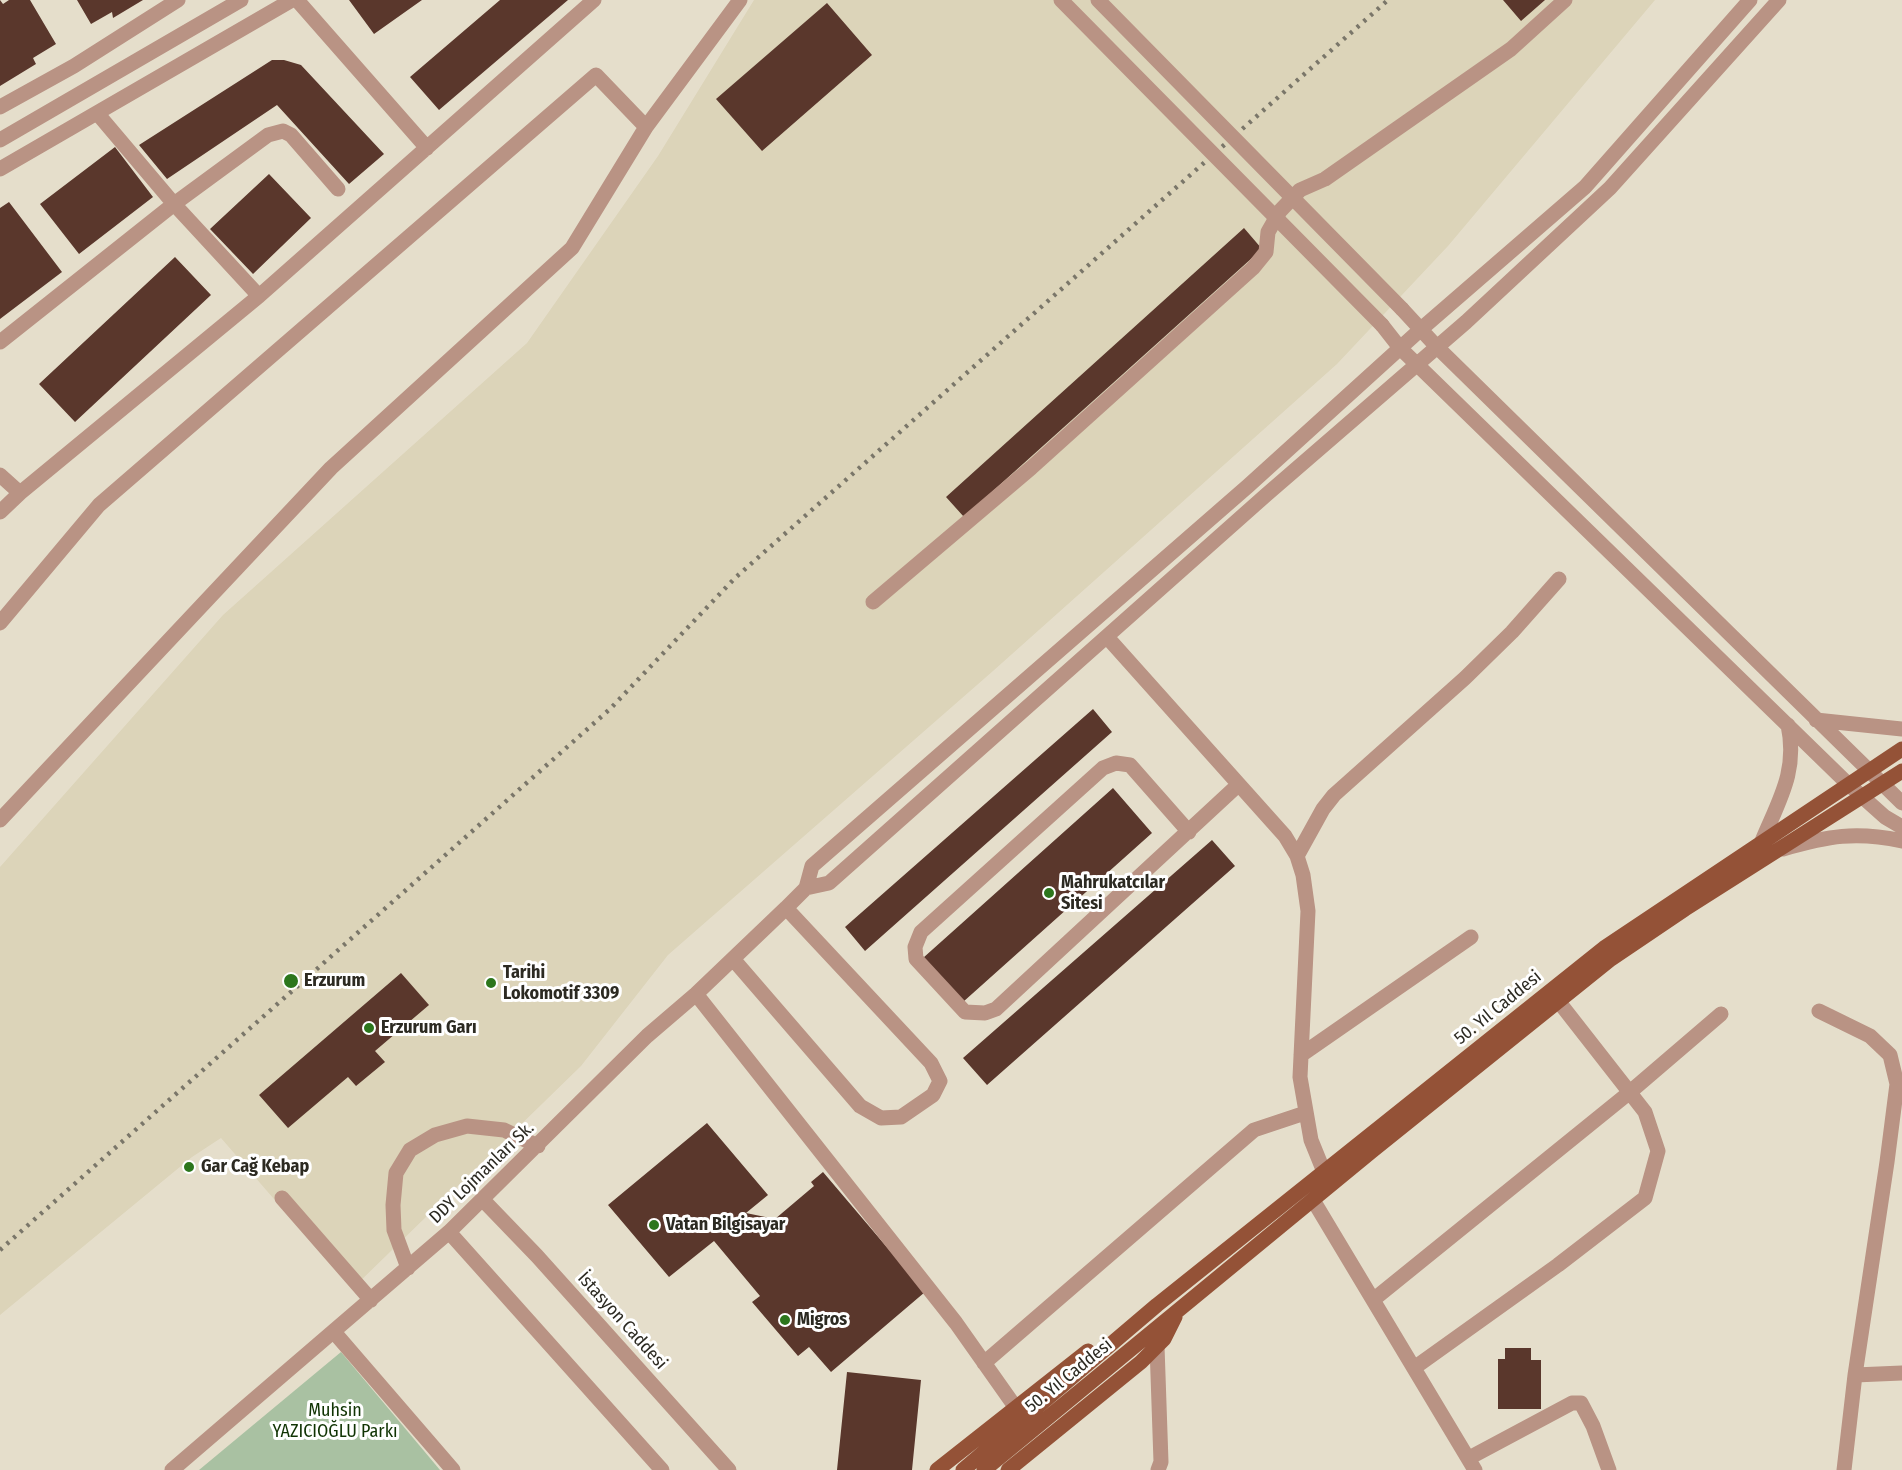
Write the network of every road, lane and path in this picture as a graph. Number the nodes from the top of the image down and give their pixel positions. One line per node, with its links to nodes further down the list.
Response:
1 (178, 0): 13 (street)
2 (241, 0): 16 (street)
3 (292, 0): 12 (street)
4 (297, 0): 17 (street)
5 (594, 0): 17 (street)
6 (740, 0): 15 (street)
7 (1061, 0): 25 (street, bridge)
8 (1098, 0): 22 (street, bridge)
9 (1564, 0): 31 (street)
10 (1750, 0): 22 (street)
11 (1779, 0): 24 (street)
12 (265, 7): 14 (street)
13 (0, 107)
14 (97, 113): 18 (street); 20 (street)
15 (646, 127): 32 (street); 45 (street)
16 (0, 140)
17 (427, 148): 21 (street)
18 (0, 169)
19 (338, 189): 20 (street)
20 (174, 204): 21 (street); 23 (street)
21 (259, 296): 28 (street)
22 (1420, 330): 24 (street); 25 (street)
23 (0, 342)
24 (1437, 347): 26 (street); 34 (street)
25 (1400, 348): 26 (street); 52 (street)
26 (1417, 364): 33 (street); 35 (street)
27 (0, 475): 28 (street)
28 (20, 493): 29 (street)
29 (0, 512)
30 (1559, 579): 51 (street)
31 (873, 602)
32 (0, 623)
33 (1107, 637): 42 (street); 52 (street)
34 (1816, 720): 36 (street); 38 (street)
35 (1788, 725): 40 (street); 48 (street)
36 (1902, 729)
37 (1902, 749): 38 (main road, 50. Yıl Caddesi)
38 (1868, 770): 40 (main road, 50. Yıl Caddesi); 41 (street)
39 (1902, 771): 41 (main road, 50. Yıl Caddesi)
40 (1848, 784): 43 (street); 48 (main road, 50. Yıl Caddesi)
41 (1882, 784): 43 (main road, 50. Yıl Caddesi); 44 (street)
42 (1238, 785): 47 (street); 51 (street)
43 (1862, 796): 46 (street); 50 (main road, 50. Yıl Caddesi)
44 (1902, 803)
45 (0, 820)
46 (1902, 827)
47 (1189, 832): 47 (street)
48 (1762, 841): 65 (main road, 50. Yıl Caddesi)
49 (1902, 841): 50 (street)
50 (1775, 852): 57 (main road, 50. Yıl Caddesi)
51 (1297, 855): 60 (street)
52 (806, 888): 53 (street, DDY Lojmanları Sk.)
53 (786, 908): 55 (street, DDY Lojmanları Sk.); 55 (street)
54 (1471, 937): 60 (street)
55 (733, 959): 56 (street, DDY Lojmanları Sk.)
56 (696, 994): 63 (street, DDY Lojmanları Sk.); 77 (street)
57 (1559, 1002): 61 (street); 67 (main road, 50. Yıl Caddesi)
58 (1819, 1011): 64 (street)
59 (1721, 1014): 61 (street)
60 (1301, 1054): 62 (street)
61 (1630, 1092): 72 (street); 78 (street)
62 (1305, 1113): 65 (street); 77 (street)
63 (538, 1146): 68 (street, DDY Lojmanları Sk.); 70 (street)
64 (1895, 1164): 80 (street)
65 (1324, 1172): 74 (main road, 50. Yıl Caddesi)
66 (282, 1198): 71 (street)
67 (1313, 1200): 72 (street); 73 (main road, 50. Yıl Caddesi)
68 (484, 1201): 69 (street, DDY Lojmanları Sk.); 83 (street, İstasyon Caddesi)
69 (449, 1232): 70 (street, DDY Lojmanları Sk.); 87 (street)
70 (408, 1268): 71 (street, DDY Lojmanları Sk.)
71 (371, 1300): 75 (street, DDY Lojmanları Sk.)
72 (1373, 1300): 78 (street)
73 (1178, 1311): 76 (main road, 50. Yıl Caddesi); 90 (main road, 50. Yıl Caddesi)
74 (1136, 1323): 81 (main road, 50. Yıl Caddesi); 89 (main road, 50. Yıl Caddesi)
75 (334, 1332): 85 (street, DDY Lojmanları Sk.); 86 (street)
76 (1157, 1346): 84 (street); 91 (main road, 50. Yıl Caddesi)
77 (984, 1363): 81 (street)
78 (1414, 1368): 82 (street)
79 (1902, 1373): 80 (street)
80 (1855, 1375): 93 (street)
81 (1016, 1408): 88 (main road, 50. Yıl Caddesi)
82 (1472, 1464): 92 (street)
83 (719, 1467)
84 (1164, 1467)
85 (172, 1470)
86 (453, 1470)
87 (662, 1470)
88 (937, 1470)
89 (963, 1470)
90 (984, 1470)
91 (1008, 1470)
92 (1610, 1470)
93 (1844, 1470)

